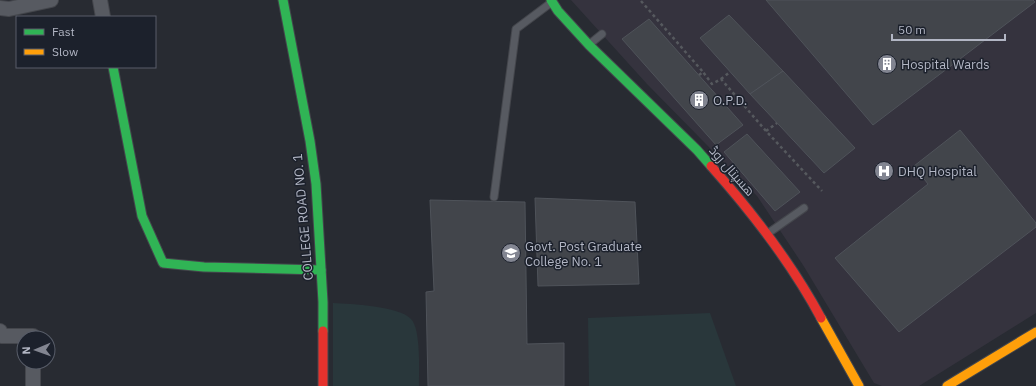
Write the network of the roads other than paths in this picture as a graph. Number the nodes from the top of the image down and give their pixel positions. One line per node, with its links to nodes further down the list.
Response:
1 (51, 0): 5 (street)
2 (100, 0): 6 (street)
3 (283, 0): 13 (main road, COLLEGE ROAD NO. 1)
4 (551, 1): 8 (main road, ھسپتال روڈ); 10 (lane)
5 (0, 8)
6 (103, 16)
7 (602, 34): 8 (lane)
8 (589, 45): 12 (main road, ھسپتال روڈ)
9 (113, 68): 13 (main road)
10 (494, 197)
11 (804, 208): 12 (lane)
12 (766, 234): 20 (main road, ھسپتال روڈ)
13 (321, 270): 19 (main road, COLLEGE ROAD NO. 1)
14 (0, 331): 16 (street)
15 (1036, 332): 21 (main road)
16 (16, 336)
17 (33, 370): 18 (street)
18 (33, 386)
19 (322, 386)
20 (859, 386)
21 (947, 386)

